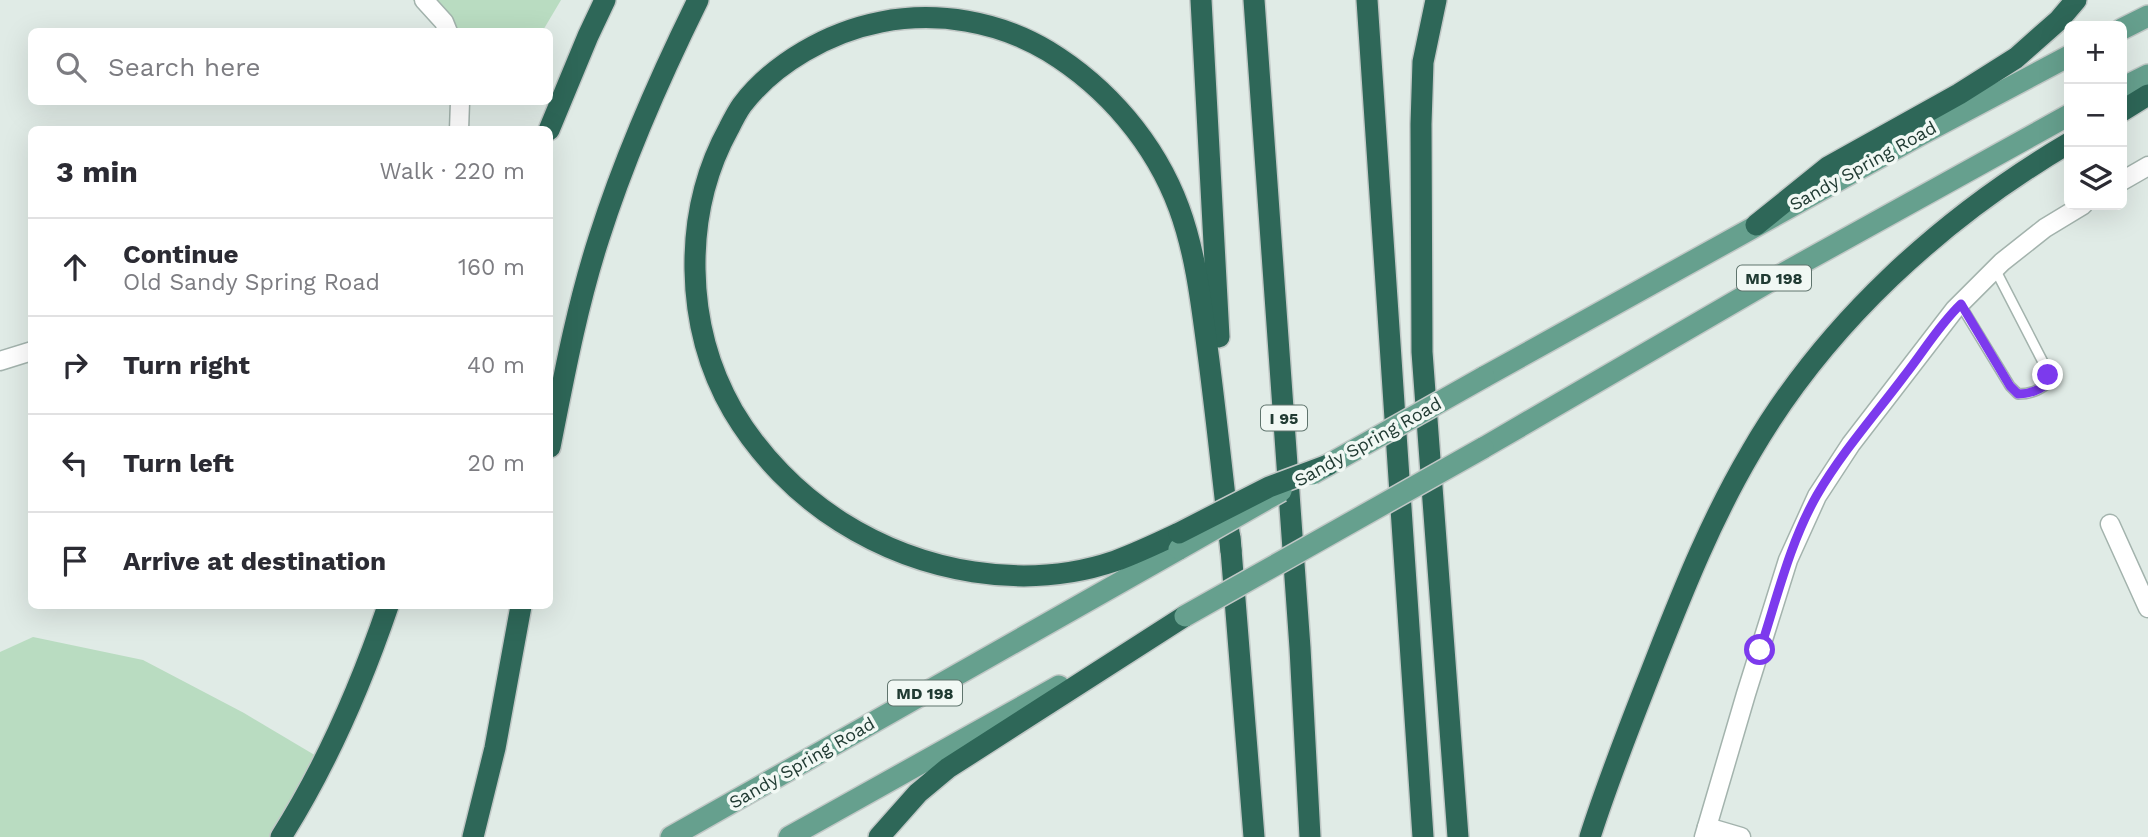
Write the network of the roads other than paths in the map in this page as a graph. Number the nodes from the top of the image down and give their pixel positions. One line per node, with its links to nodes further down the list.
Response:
1 (424, 0): 12 (street)
2 (606, 0): 22 (highway)
3 (698, 0): 32 (highway)
4 (1201, 0): 36 (highway)
5 (1254, 0): 50 (highway, I 95)
6 (1367, 0): 14 (highway)
7 (1374, 0): 14 (highway)
8 (1436, 0): 52 (highway)
9 (2076, 0): 27 (highway)
10 (2148, 16): 11 (main road)
11 (2127, 26)
12 (446, 28)
13 (2064, 59): 27 (main road, Sandy Spring Road)
14 (1372, 62): 51 (highway)
15 (2148, 75): 16 (main road)
16 (2127, 86)
17 (2148, 95): 19 (highway)
18 (460, 105): 21 (street)
19 (2127, 108)
20 (2064, 119): 40 (main road, MD 198, bridge)
21 (459, 126)
22 (551, 126)
23 (2064, 146): 53 (highway)
24 (2148, 166): 25 (street)
25 (2127, 178)
26 (2075, 210): 28 (street)
27 (1756, 225): 33 (main road, Sandy Spring Road, bridge)
28 (1995, 269): 29 (street); 29 (lane)
29 (1961, 304): 42 (street)
30 (28, 352): 31 (street)
31 (0, 361)
32 (553, 431)
33 (1328, 465): 35 (highway, bridge)
34 (2110, 524): 37 (street)
35 (1179, 541): 36 (highway); 45 (main road, Sandy Spring Road / MD 198)
36 (1231, 551): 41 (highway)
37 (2148, 608)
38 (387, 609): 43 (highway)
39 (520, 609): 44 (highway)
40 (1185, 616): 46 (main road, MD 198); 47 (highway)
41 (1243, 714): 48 (highway); 49 (highway)
42 (1706, 832): 54 (street)
43 (281, 837)
44 (473, 837)
45 (671, 837)
46 (789, 837)
47 (879, 837)
48 (1246, 837)
49 (1254, 837)
50 (1310, 837)
51 (1423, 837)
52 (1458, 837)
53 (1590, 837)
54 (1741, 837)

